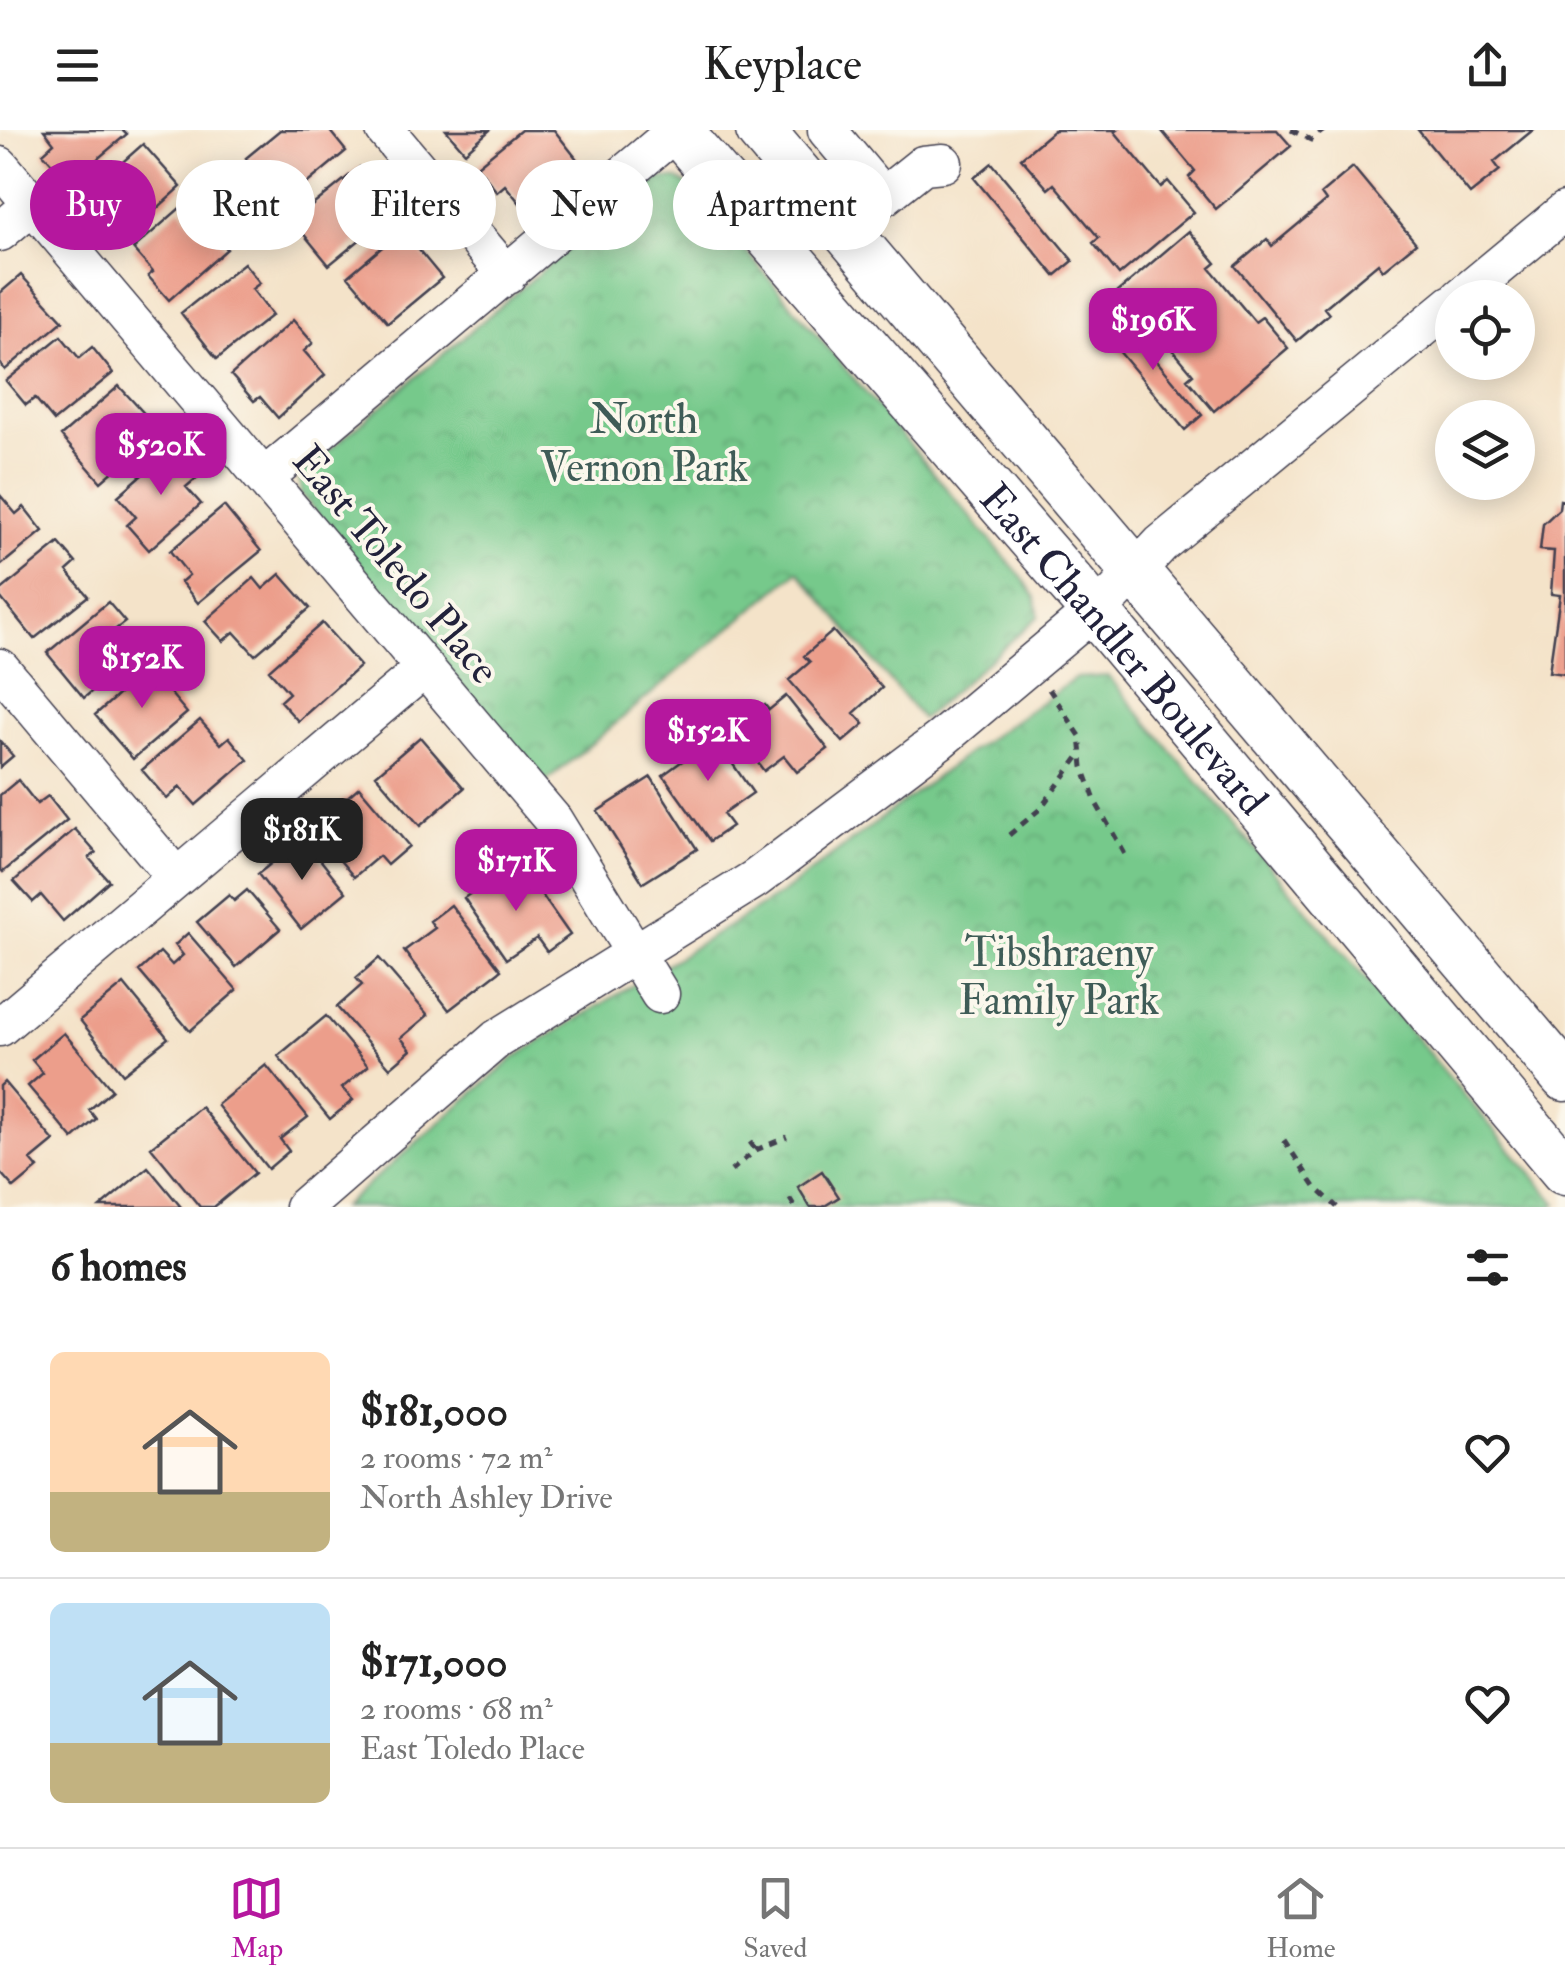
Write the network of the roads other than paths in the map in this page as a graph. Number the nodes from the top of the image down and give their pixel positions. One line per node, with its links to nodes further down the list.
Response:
1 (385, 130): 12 (street)
2 (677, 130): 12 (street); 17 (main road, East Chandler Boulevard)
3 (760, 130): 16 (main road, East Chandler Boulevard)
4 (827, 130): 5 (street)
5 (943, 163)
6 (0, 166): 7 (street, East Toledo Place)
7 (30, 201)
8 (30, 207): 10 (street)
9 (1565, 211): 13 (street)
10 (0, 232)
11 (72, 250): 15 (street, East Toledo Place)
12 (507, 275): 15 (street)
13 (1482, 280)
14 (1435, 318): 16 (street)
15 (265, 477): 19 (street, East Toledo Place)
16 (1136, 573): 17 (street); 23 (main road, East Chandler Boulevard)
17 (1094, 610): 20 (main road, East Chandler Boulevard); 22 (street)
18 (0, 668): 21 (street)
19 (425, 668): 21 (street); 22 (street, East Toledo Place)
20 (1297, 853): 23 (main road); 27 (main road, East Chandler Boulevard)
21 (175, 876): 25 (street)
22 (635, 952): 24 (street, East Toledo Place); 28 (street)
23 (1462, 957): 26 (main road, East Chandler Boulevard)
24 (660, 994)
25 (0, 1027)
26 (1565, 1077)
27 (1565, 1171)
28 (304, 1207)

